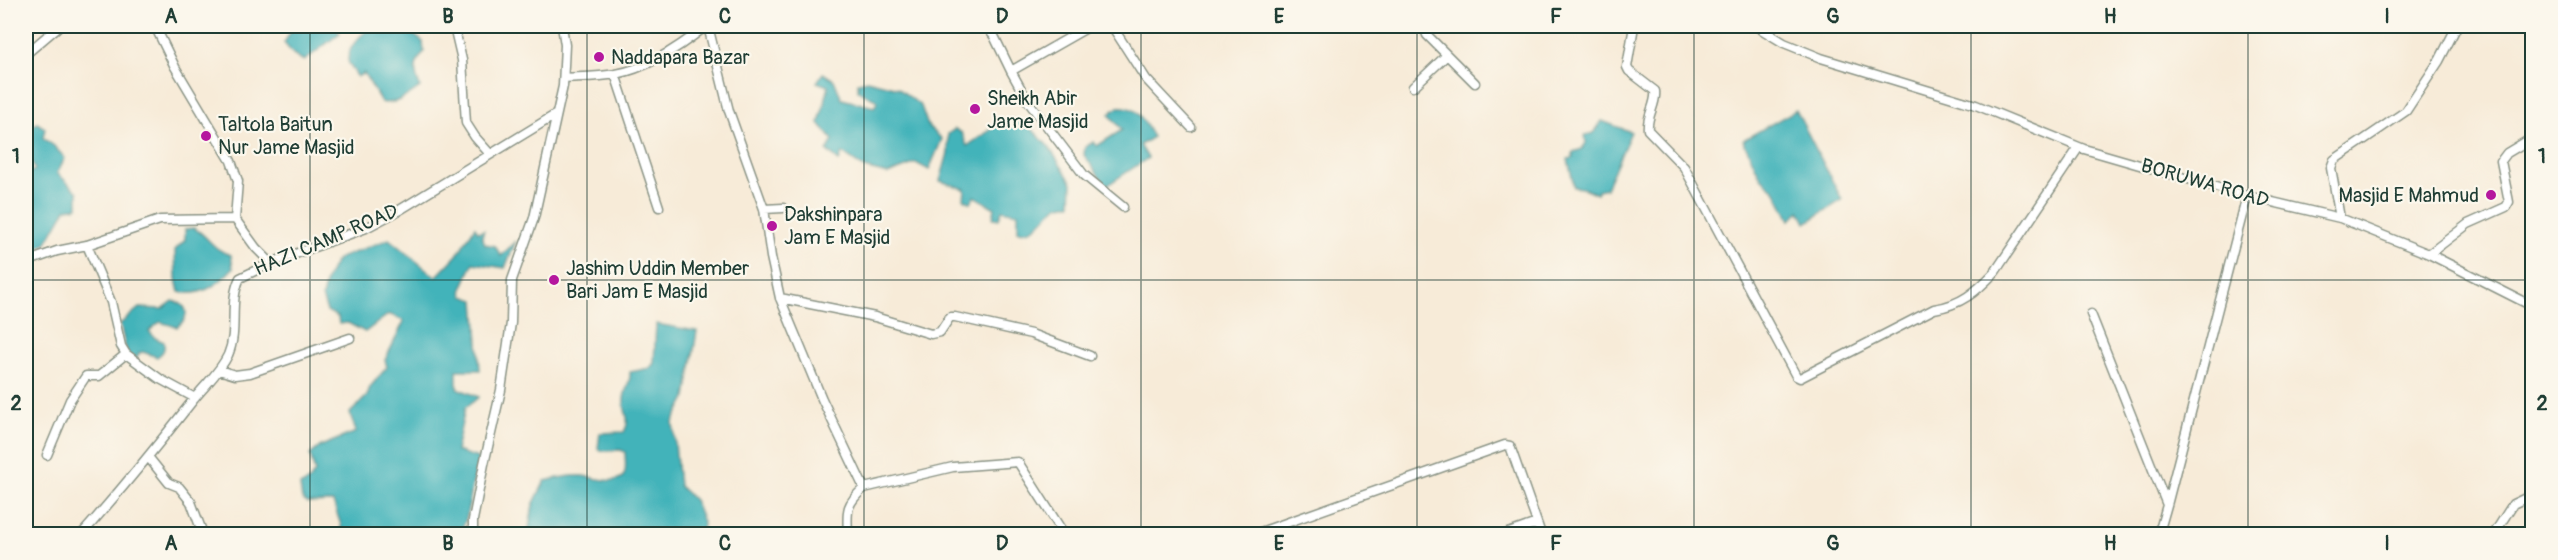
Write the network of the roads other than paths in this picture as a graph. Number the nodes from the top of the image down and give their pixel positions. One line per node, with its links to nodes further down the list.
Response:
1 (59, 26): 13 (street)
2 (154, 26): 31 (street)
3 (454, 26): 24 (street)
4 (562, 26): 17 (street)
5 (707, 26): 16 (street); 28 (street)
6 (986, 26): 15 (street)
7 (1090, 26): 15 (street)
8 (1112, 26): 21 (street)
9 (1424, 26): 14 (street)
10 (1634, 26): 23 (street)
11 (1756, 26): 23 (street, BORUWA ROAD)
12 (2457, 26): 30 (street)
13 (26, 54)
14 (1447, 55): 18 (street); 19 (street)
15 (1011, 71): 27 (street)
16 (615, 74): 17 (street); 26 (street)
17 (564, 78): 20 (street)
18 (1475, 83)
19 (1413, 87)
20 (555, 115): 24 (street, HAZI CAMP ROAD); 52 (street)
21 (1191, 127)
22 (2532, 138): 33 (street)
23 (2079, 147): 25 (street, BORUWA ROAD)
24 (490, 154): 35 (street, HAZI CAMP ROAD)
25 (2247, 196): 30 (street, BORUWA ROAD); 48 (street)
26 (659, 207)
27 (1123, 207)
28 (764, 208): 29 (street); 36 (street)
29 (783, 208)
30 (2340, 218): 33 (street, BORUWA ROAD)
31 (235, 219): 32 (street); 35 (street)
32 (87, 245): 34 (street); 40 (street)
33 (2430, 254): 37 (street, BORUWA ROAD)
34 (26, 262)
35 (272, 263): 42 (street, HAZI CAMP ROAD)
36 (780, 298): 41 (street); 46 (street)
37 (2532, 306)
38 (2091, 314): 48 (street)
39 (350, 338): 42 (street)
40 (126, 354): 43 (street); 44 (street)
41 (1090, 356)
42 (219, 370): 43 (street, HAZI CAMP ROAD)
43 (195, 398): 45 (street, HAZI CAMP ROAD)
44 (47, 454)
45 (149, 458): 50 (street, HAZI CAMP ROAD); 51 (street)
46 (864, 489): 53 (street); 54 (street)
47 (2532, 495): 59 (street)
48 (2167, 505): 58 (street)
49 (1537, 523): 55 (street); 56 (street); 57 (street)
50 (82, 534)
51 (202, 534)
52 (473, 534)
53 (849, 534)
54 (1063, 534)
55 (1255, 534)
56 (1506, 534)
57 (1541, 534)
58 (2156, 534)
59 (2494, 534)

